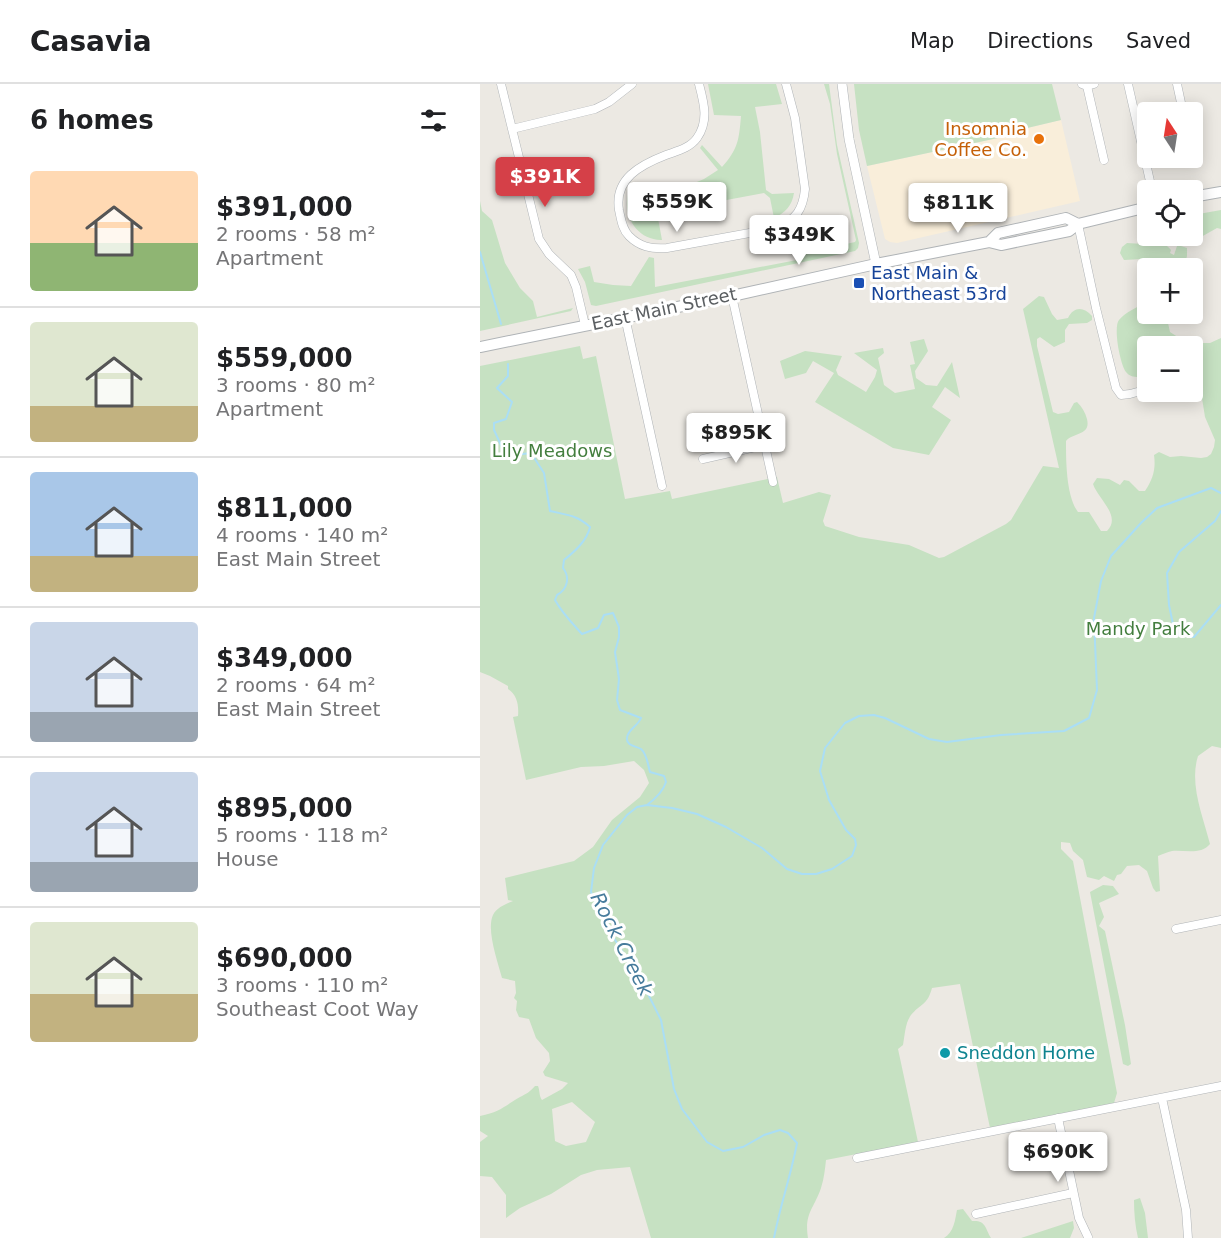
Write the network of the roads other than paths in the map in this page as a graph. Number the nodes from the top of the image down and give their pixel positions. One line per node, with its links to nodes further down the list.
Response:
1 (501, 84): 11 (street)
2 (632, 84): 11 (street)
3 (699, 84): 4 (street)
4 (786, 84)
5 (842, 84): 17 (street)
6 (1128, 84): 10 (street)
7 (1177, 84): 9 (street)
8 (1088, 85): 12 (street)
9 (1181, 102)
10 (1137, 119)
11 (512, 129): 20 (street)
12 (1104, 160)
13 (1221, 192): 14 (main road)
14 (1203, 195)
15 (1137, 210): 16 (main road, East Main Street)
16 (1078, 224): 17 (main road, East Main Street); 22 (street)
17 (876, 264): 18 (main road, East Main Street)
18 (732, 296): 19 (main road, East Main Street); 23 (street)
19 (625, 317): 20 (main road, East Main Street); 26 (street)
20 (585, 325): 21 (main road, East Main Street)
21 (480, 347)
22 (1137, 392)
23 (765, 445): 24 (street); 25 (street)
24 (703, 459)
25 (772, 482)
26 (662, 486)
27 (1221, 920): 28 (street)
28 (1176, 929)
29 (1221, 1086): 30 (street)
30 (1162, 1098): 31 (street); 36 (street)
31 (1058, 1119): 32 (street); 33 (street)
32 (857, 1158)
33 (1073, 1193): 34 (street); 35 (street)
34 (976, 1214)
35 (1088, 1237)
36 (1188, 1238)

